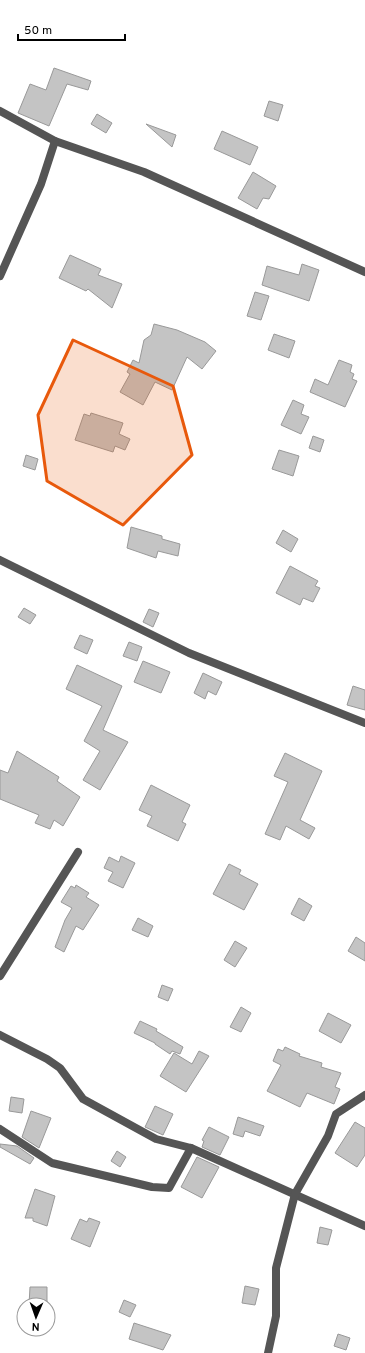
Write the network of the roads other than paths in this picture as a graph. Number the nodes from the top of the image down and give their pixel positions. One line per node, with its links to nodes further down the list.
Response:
1 (0, 111): 2 (street)
2 (55, 141): 3 (street); 4 (street)
3 (365, 272)
4 (0, 276)
5 (0, 560): 6 (street)
6 (365, 724)
7 (78, 852): 8 (street)
8 (0, 976)
9 (0, 1035): 12 (street)
10 (365, 1095): 13 (street)
11 (0, 1129): 12 (street)
12 (191, 1148): 13 (street)
13 (296, 1194): 14 (street); 15 (street)
14 (365, 1226)
15 (268, 1353)

